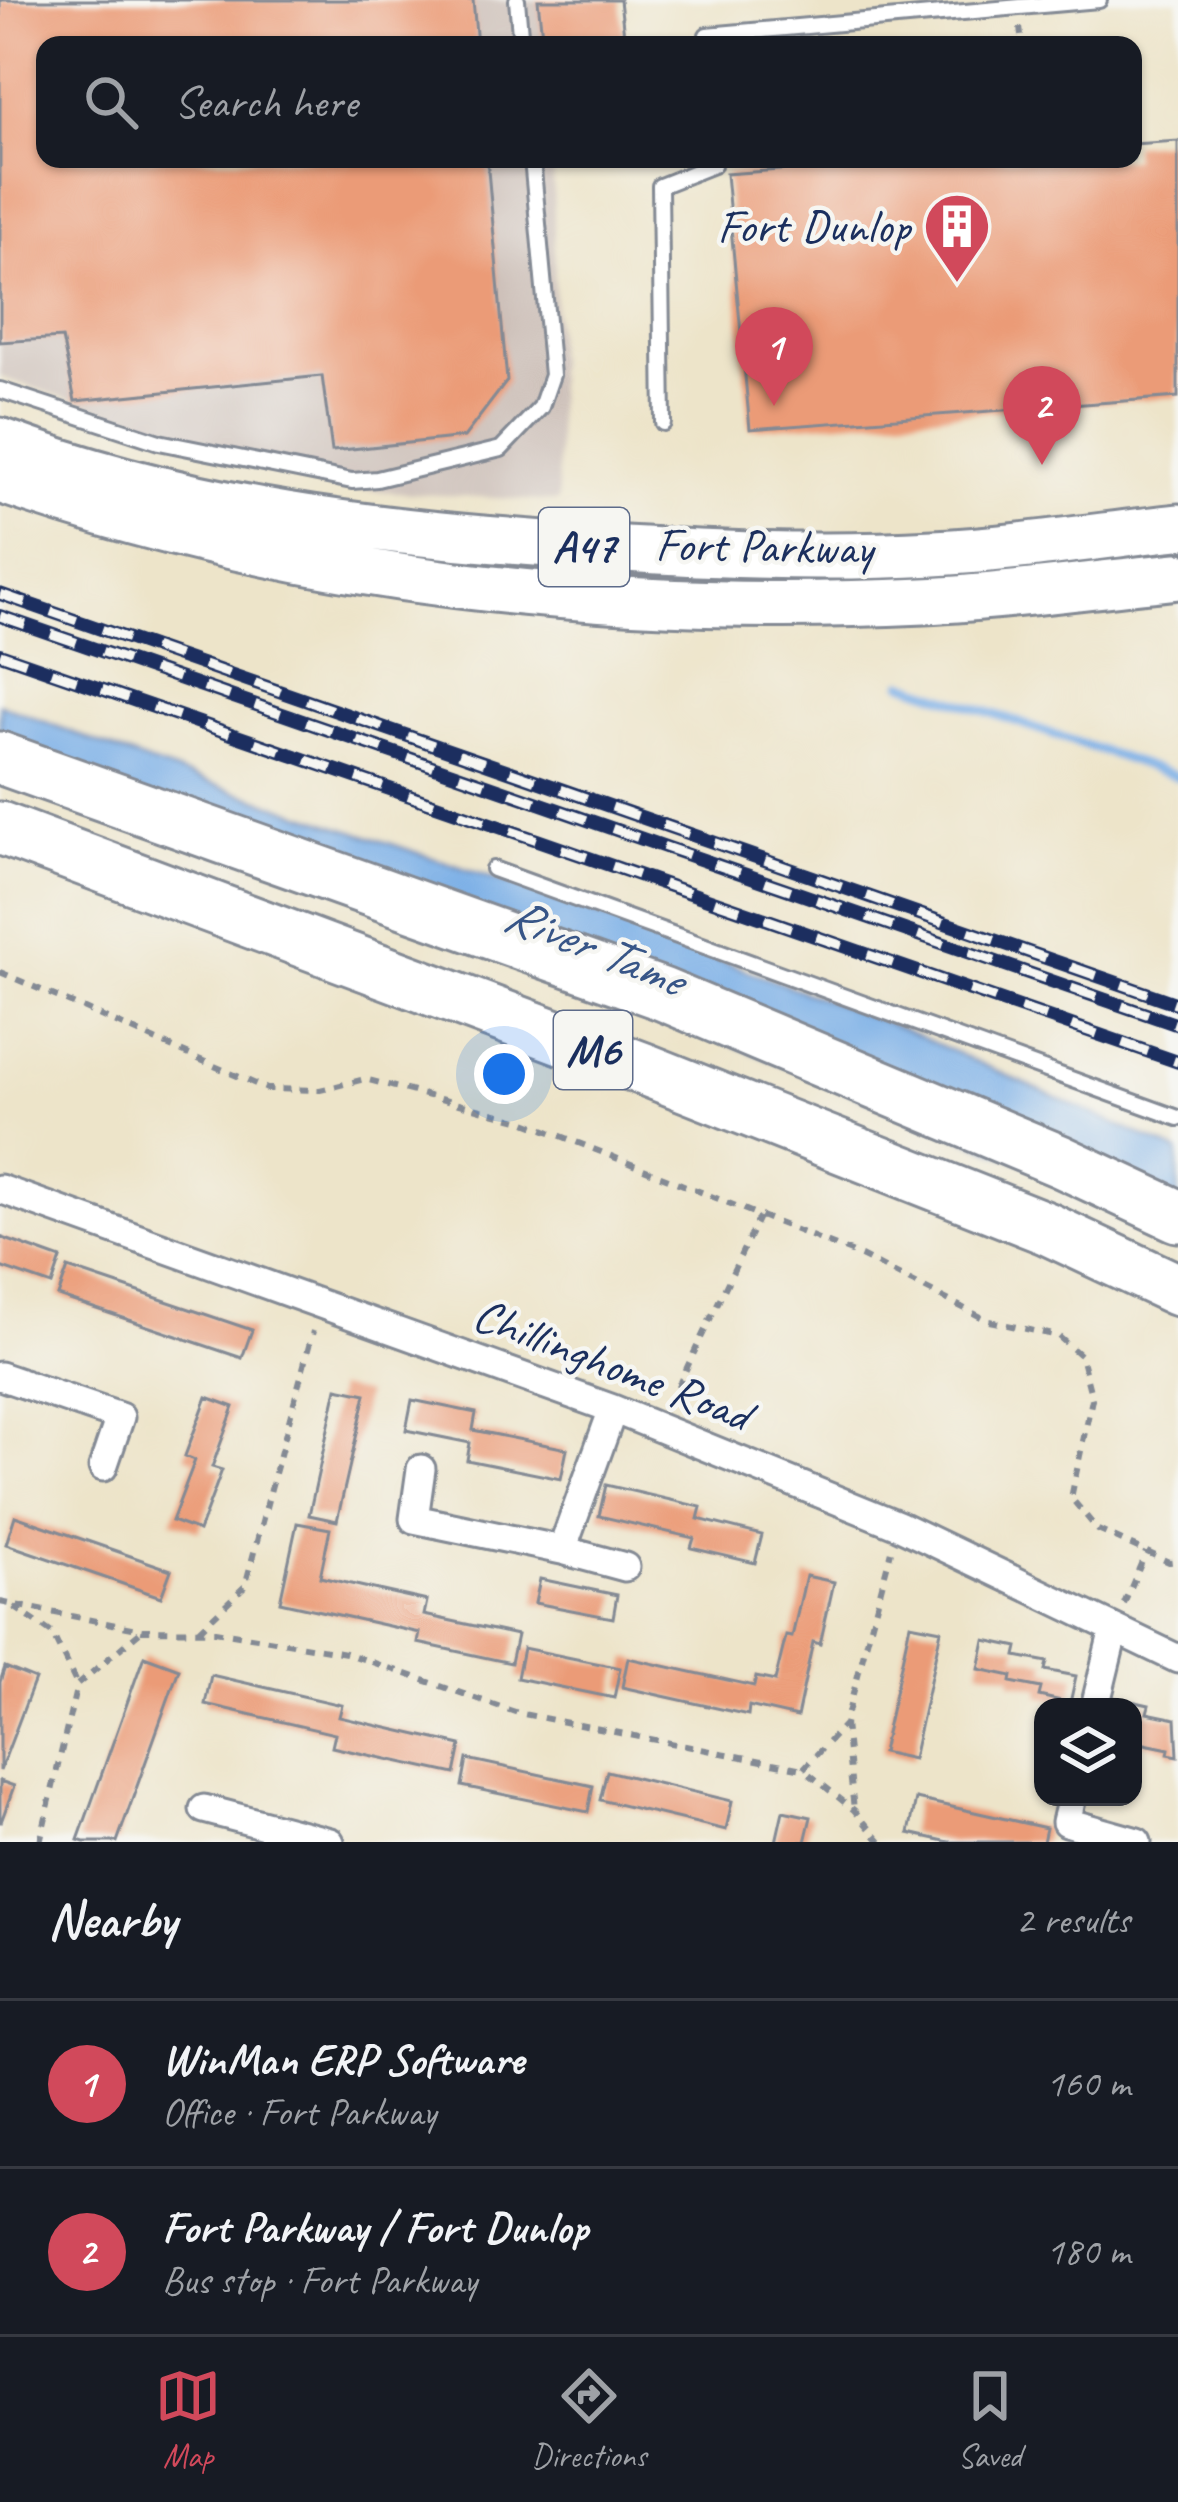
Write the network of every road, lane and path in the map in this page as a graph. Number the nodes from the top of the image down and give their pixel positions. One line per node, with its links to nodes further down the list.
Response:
1 (517, 0): 5 (lane)
2 (1099, 0): 3 (lane)
3 (1074, 1): 4 (lane)
4 (960, 5): 6 (lane)
5 (520, 36)
6 (707, 36)
7 (533, 168): 9 (lane)
8 (705, 168): 10 (lane)
9 (0, 390)
10 (663, 423)
11 (0, 441): 13 (main road, Fort Parkway / A47)
12 (0, 480): 14 (main road, Fort Parkway / A47)
13 (1178, 527)
14 (1178, 576)
15 (0, 758): 21 (highway, M6)
16 (0, 828): 23 (highway, M6)
17 (493, 869): 19 (lane)
18 (0, 972): 22 (path)
19 (1178, 1118)
20 (0, 1190): 24 (street, Chillinghome Road)
21 (1178, 1216)
22 (760, 1217): 27 (path); 32 (path)
23 (1178, 1290)
24 (320, 1304): 26 (street, Chillinghome Road); 39 (path)
25 (0, 1376): 28 (street)
26 (613, 1408): 27 (street, Chillinghome Road); 31 (street)
27 (659, 1427): 30 (street, Chillinghome Road)
28 (103, 1467)
29 (421, 1469): 31 (street)
30 (898, 1525): 37 (street, Chillinghome Road); 43 (path)
31 (562, 1550): 34 (street)
32 (1146, 1552): 33 (path); 37 (path)
33 (1178, 1561)
34 (625, 1567)
35 (0, 1602): 36 (path)
36 (10, 1604): 38 (path); 41 (path)
37 (1114, 1629): 40 (street, Chillinghome Road); 42 (street)
38 (142, 1630): 39 (path); 41 (path)
39 (199, 1630): 44 (path)
40 (1178, 1659)
41 (77, 1685): 48 (path)
42 (1097, 1698)
43 (845, 1724): 44 (path); 47 (path)
44 (803, 1769): 47 (path)
45 (1070, 1806): 51 (street)
46 (205, 1809): 49 (street)
47 (854, 1810): 50 (path)
48 (40, 1842)
49 (328, 1842)
50 (880, 1842)
51 (1137, 1842)

